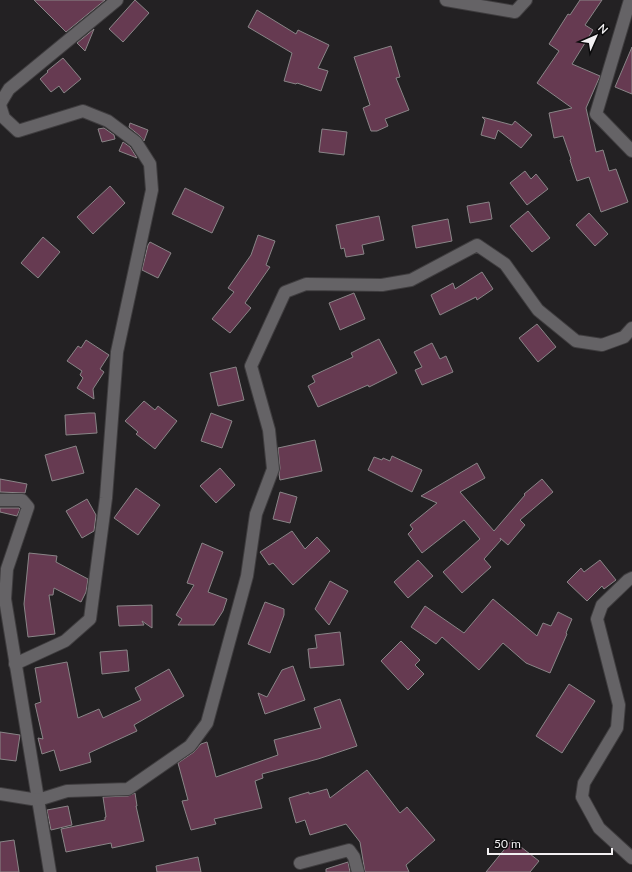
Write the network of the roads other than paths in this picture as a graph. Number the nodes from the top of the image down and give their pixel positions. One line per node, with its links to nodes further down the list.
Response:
1 (117, 0): 5 (street)
2 (446, 0): 3 (street)
3 (526, 0)
4 (630, 0): 6 (street)
5 (0, 104): 10 (street)
6 (632, 151)
7 (632, 328): 12 (street)
8 (0, 500): 10 (street)
9 (632, 578): 13 (street)
10 (15, 664): 12 (street)
11 (0, 794): 12 (street)
12 (38, 800): 15 (street)
13 (632, 858)
14 (300, 863): 16 (street)
15 (49, 872)
16 (358, 872)

